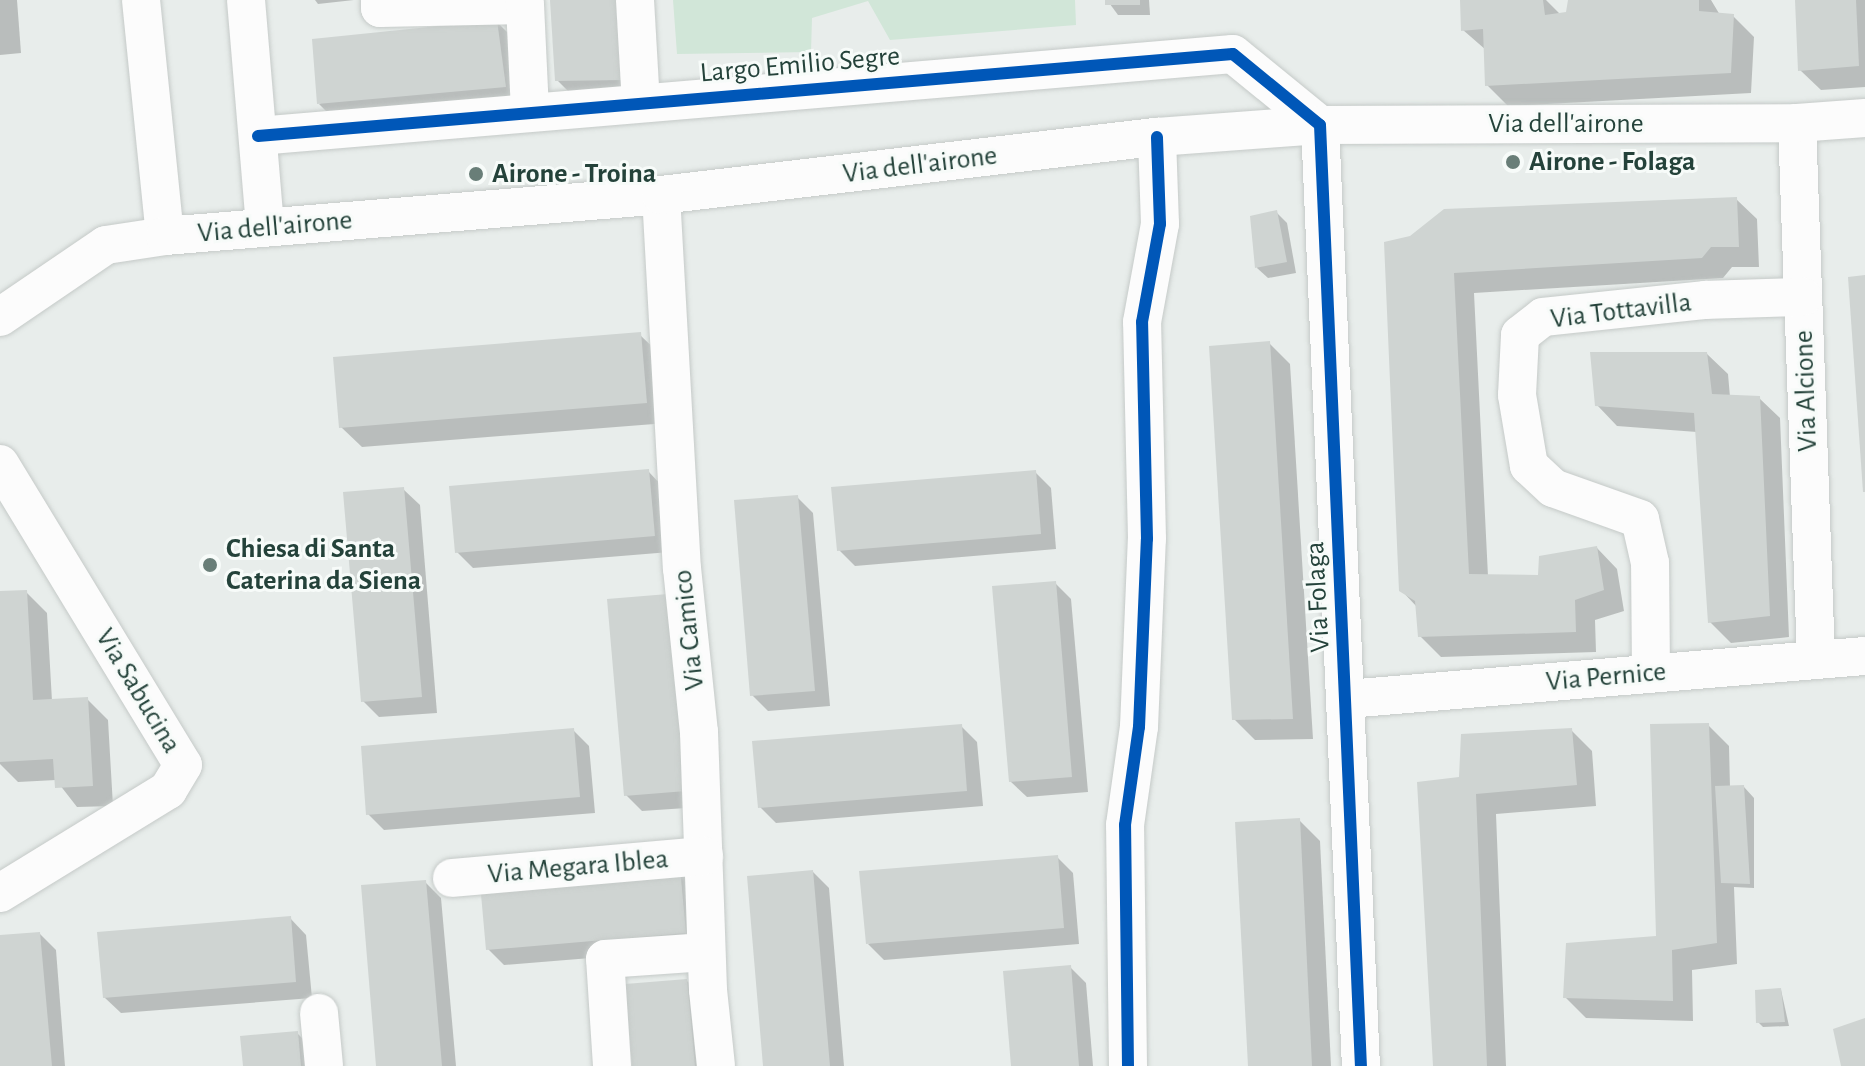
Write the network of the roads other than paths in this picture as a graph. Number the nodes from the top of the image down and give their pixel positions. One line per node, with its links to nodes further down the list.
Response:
1 (141, 0): 14 (street)
2 (246, 0): 10 (street)
3 (380, 0): 6 (street)
4 (635, 0): 5 (street)
5 (641, 103): 6 (street, Largo Emilio Segre); 9 (street, Largo Emilio Segre)
6 (530, 112): 10 (street, Largo Emilio Segre)
7 (1865, 118): 8 (street, Via dell'airone)
8 (1797, 123): 9 (street, Via dell'airone); 15 (street, Via Alcione)
9 (1320, 125): 11 (street, Via dell'airone); 21 (street, Via Folaga)
10 (258, 136): 13 (street)
11 (1157, 137): 12 (street, Via dell'airone); 30 (street)
12 (661, 195): 13 (street, Via dell'airone); 22 (street, Via Camico)
13 (265, 227): 14 (street, Via dell'airone)
14 (165, 236): 16 (street, Via dell'airone)
15 (1803, 297): 19 (street, Via Alcione); 20 (street, Via Tottavilla)
16 (0, 317)
17 (0, 464): 24 (street, Via Sabucina)
18 (1865, 656): 19 (street, Via Pernice)
19 (1816, 659): 20 (street, Via Pernice)
20 (1651, 673): 21 (street, Via Pernice)
21 (1347, 699): 31 (street, Via Folaga)
22 (704, 856): 23 (street, Via Megara Iblea); 25 (street, Via Camico)
23 (452, 878)
24 (0, 893)
25 (706, 952): 28 (street); 29 (street, Via Camico)
26 (319, 1013): 27 (street)
27 (324, 1066)
28 (612, 1066)
29 (716, 1066)
30 (1128, 1066)
31 (1361, 1066)

